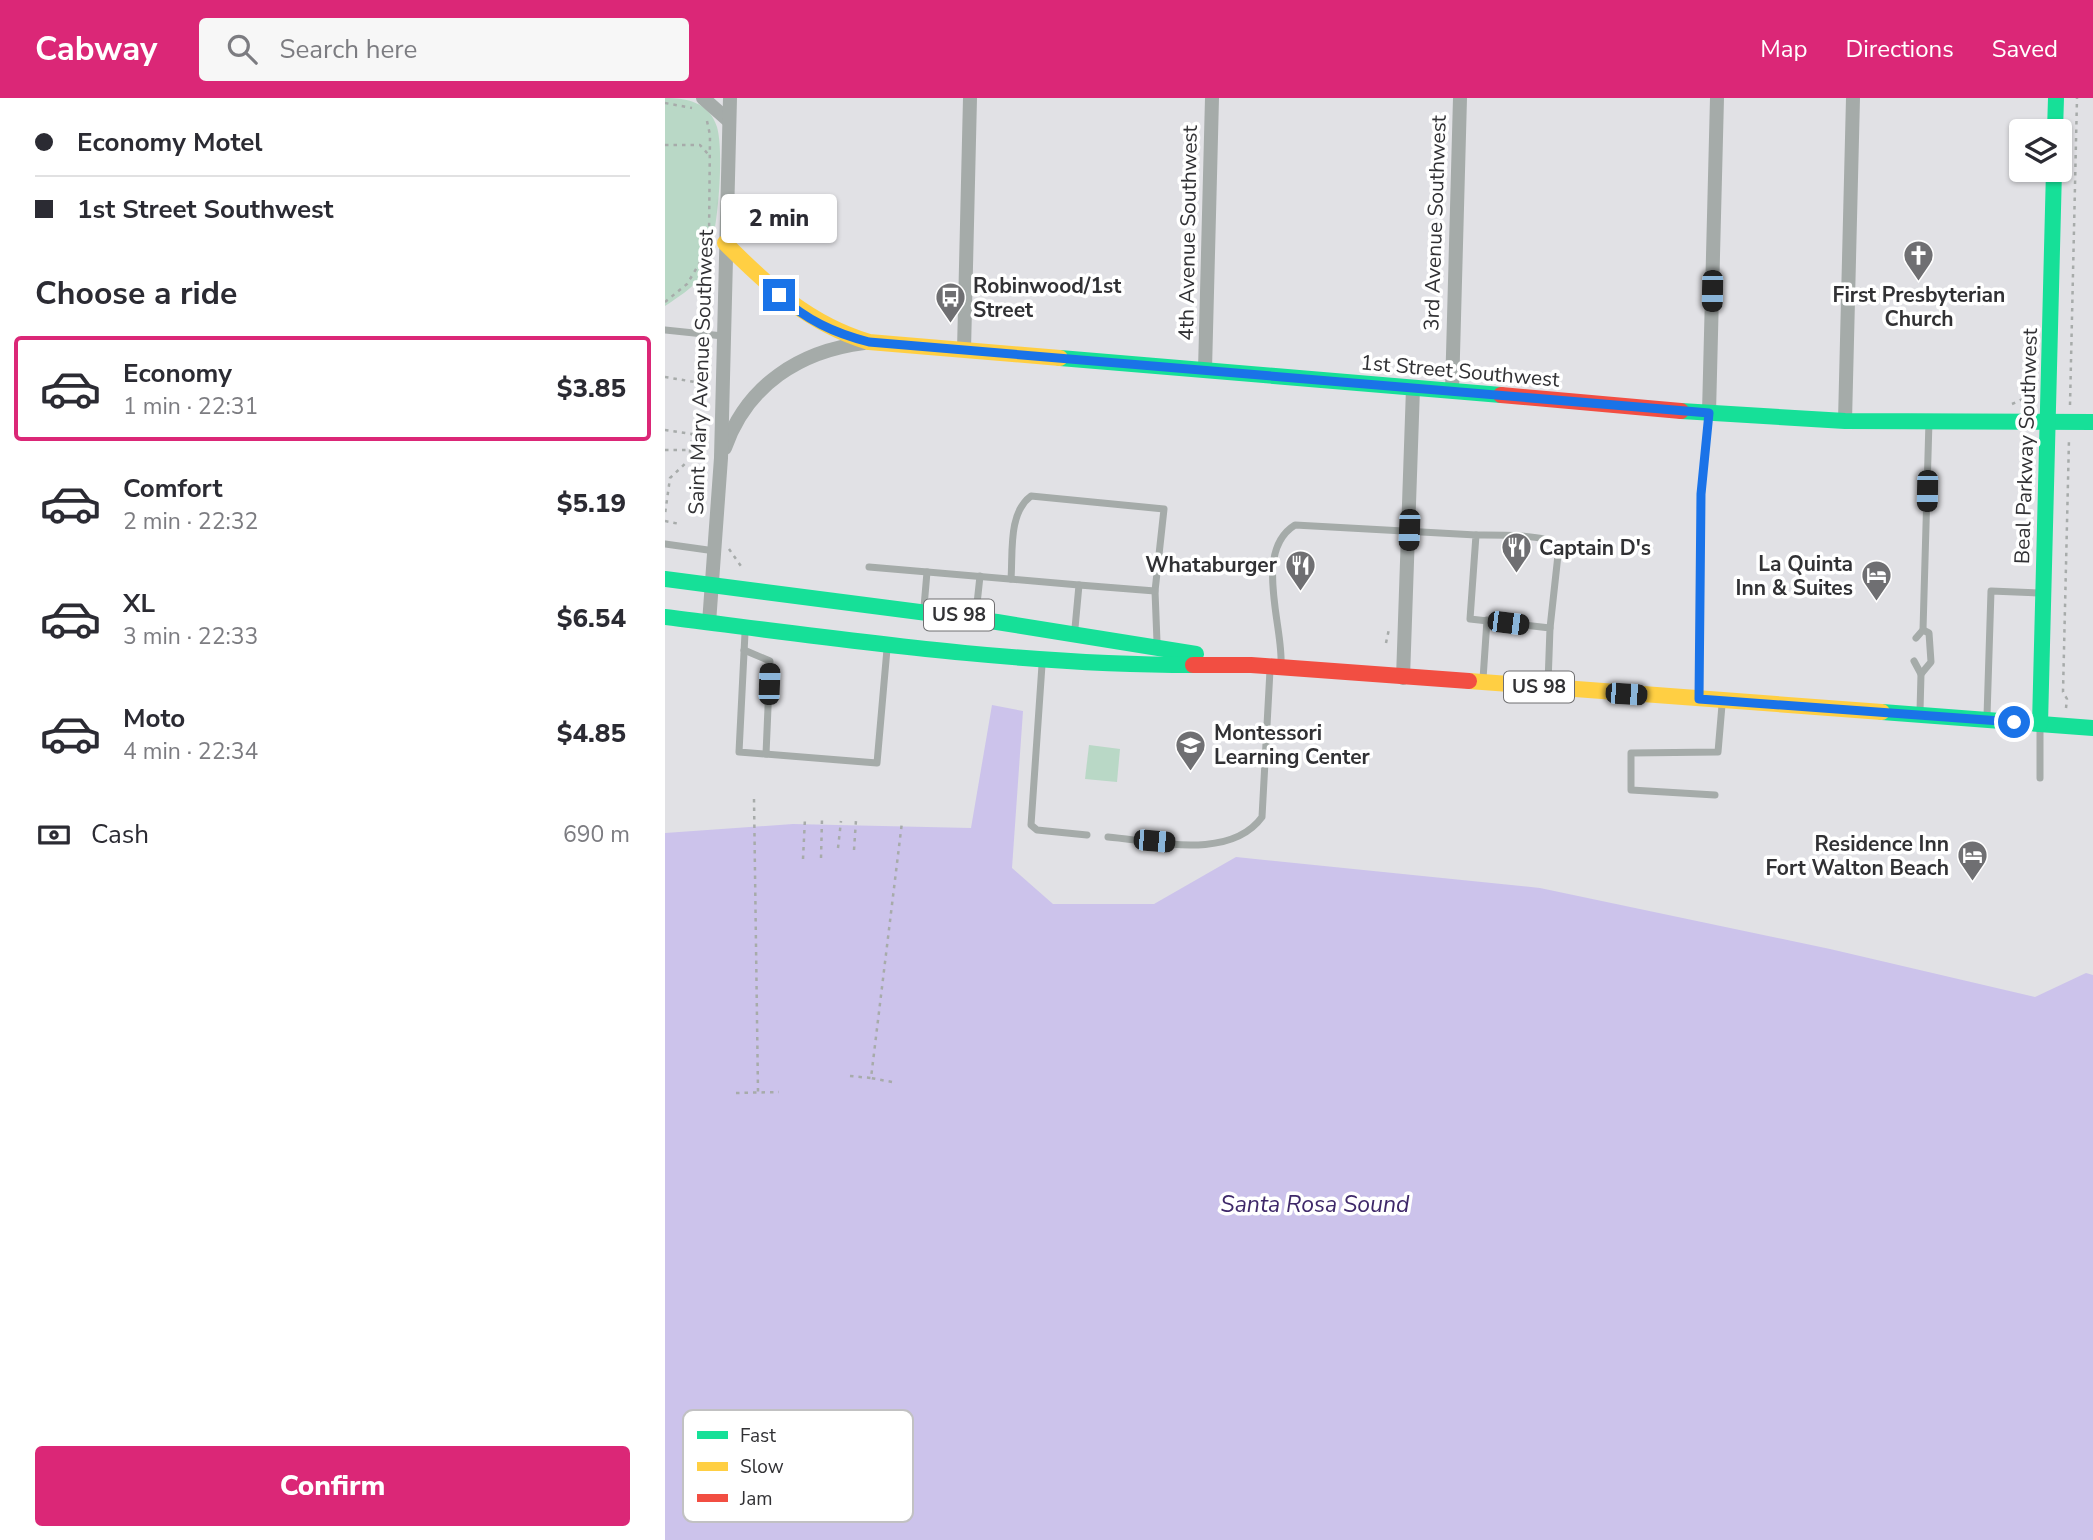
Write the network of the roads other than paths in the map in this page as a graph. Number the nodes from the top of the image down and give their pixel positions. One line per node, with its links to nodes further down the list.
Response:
1 (703, 98): 10 (street)
2 (730, 98): 10 (street, Saint Mary Avenue Southwest)
3 (970, 98): 16 (street)
4 (1212, 98): 17 (street, 4th Avenue Southwest)
5 (1460, 98): 19 (street, 3rd Avenue Southwest)
6 (1717, 98): 20 (street)
7 (1853, 98): 21 (street)
8 (2056, 98): 9 (main road)
9 (2055, 119)
10 (729, 121): 12 (street, Saint Mary Avenue Southwest)
11 (2054, 182): 23 (main road, Beal Parkway Southwest)
12 (725, 243): 14 (street, Saint Mary Avenue Southwest); 15 (main road, 1st Street Southwest)
13 (665, 330): 14 (lane)
14 (724, 336): 25 (street, Saint Mary Avenue Southwest)
15 (869, 342): 16 (main road, 1st Street Southwest); 25 (street, 1st Street Southwest)
16 (964, 350): 17 (main road, 1st Street Southwest)
17 (1205, 370): 18 (main road, 1st Street Southwest)
18 (1413, 388): 19 (main road, 1st Street Southwest); 26 (street)
19 (1452, 391): 20 (main road, 1st Street Southwest)
20 (1709, 413): 21 (main road, 1st Street Southwest); 60 (lane)
21 (1845, 421): 22 (main road, 1st Street Southwest)
22 (1929, 421): 23 (main road, 1st Street Southwest); 46 (lane)
23 (2047, 422): 24 (main road, 1st Street Southwest); 38 (main road, Beal Parkway Southwest)
24 (2093, 422)
25 (722, 458): 29 (street, Saint Mary Avenue Southwest)
26 (1409, 530): 27 (lane); 55 (lane); 57 (street)
27 (1476, 535): 42 (lane); 45 (lane)
28 (665, 544): 29 (lane)
29 (716, 551): 36 (street, Saint Mary Avenue Southwest)
30 (869, 566): 31 (lane)
31 (927, 572): 32 (lane); 39 (lane)
32 (980, 576): 34 (lane); 41 (lane)
33 (665, 579): 36 (main road, US 98)
34 (1011, 579): 35 (lane); 37 (lane)
35 (1079, 585): 37 (lane); 47 (lane)
36 (713, 586): 39 (main road, US 98); 43 (street, Saint Mary Avenue Southwest)
37 (1155, 592): 50 (lane)
38 (2043, 593): 63 (lane); 64 (main road, Beal Parkway Southwest)
39 (924, 611): 41 (main road, US 98)
40 (665, 617): 43 (main road, US 98)
41 (976, 617): 47 (main road, US 98)
42 (1487, 620): 45 (lane); 58 (lane)
43 (709, 623): 44 (main road, US 98)
44 (745, 627): 49 (main road, US 98); 51 (lane)
45 (1550, 628): 59 (lane)
46 (1923, 630): 48 (lane); 56 (lane)
47 (1075, 632): 50 (main road, US 98)
48 (1916, 638)
49 (887, 645): 52 (main road, US 98); 66 (lane)
50 (1157, 646): 54 (main road, US 98)
51 (744, 650): 66 (lane); 66 (lane)
52 (1043, 661): 54 (main road, US 98); 69 (lane)
53 (1915, 661): 56 (lane)
54 (1251, 665): 55 (main road, US 98)
55 (1276, 667): 57 (main road, US 98); 70 (lane)
56 (1921, 674): 62 (lane)
57 (1403, 678): 58 (main road, US 98)
58 (1483, 684): 59 (main road, US 98)
59 (1548, 688): 60 (main road, US 98)
60 (1699, 699): 61 (main road, US 98)
61 (1723, 700): 62 (main road, US 98); 68 (lane)
62 (1920, 715): 63 (main road, US 98)
63 (1987, 720): 64 (main road, US 98)
64 (2040, 724): 65 (main road, US 98); 67 (lane)
65 (2093, 728)
66 (766, 754)
67 (2040, 778)
68 (1715, 795)
69 (1087, 835)
70 (1108, 837)

